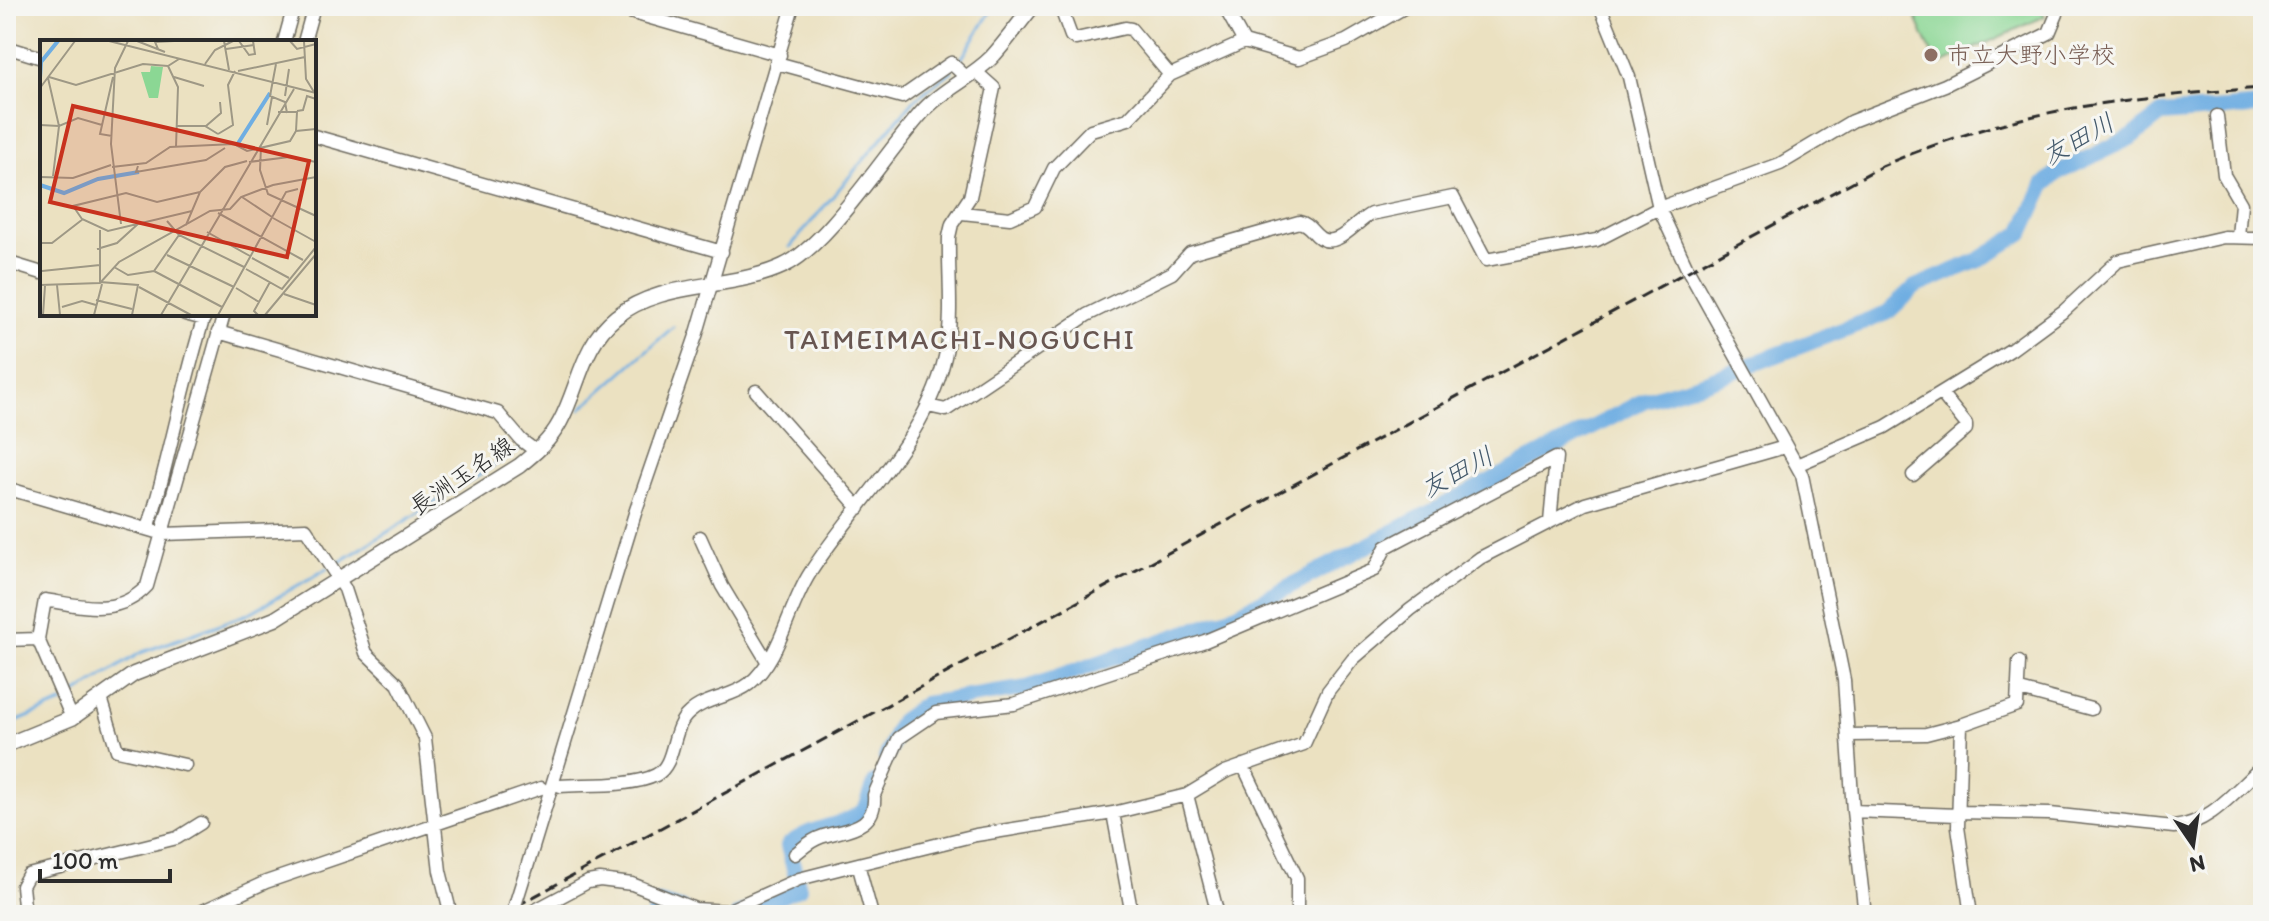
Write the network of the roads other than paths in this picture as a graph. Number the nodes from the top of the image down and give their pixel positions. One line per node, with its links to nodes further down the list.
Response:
1 (294, 6): 11 (street)
2 (314, 6): 12 (street)
3 (609, 6): 16 (street)
4 (793, 6): 16 (street)
5 (1033, 6): 17 (main road, 長洲玉名線)
6 (1060, 6): 18 (street)
7 (1224, 6): 13 (street)
8 (1407, 6): 13 (street)
9 (1600, 6): 21 (street)
10 (2055, 6): 21 (street)
11 (285, 40)
12 (305, 40)
13 (1244, 42): 18 (street)
14 (6, 47): 15 (street)
15 (40, 57)
16 (778, 59): 17 (street); 25 (street)
17 (963, 71): 22 (street); 28 (main road, 長洲玉名線)
18 (1170, 75): 22 (street)
19 (2217, 116): 23 (street)
20 (316, 137): 25 (street)
21 (1659, 208): 34 (street); 35 (street)
22 (962, 213): 34 (street)
23 (2238, 236): 24 (street); 33 (street)
24 (2263, 238)
25 (722, 252): 28 (street)
26 (6, 262): 27 (street)
27 (40, 272)
28 (710, 286): 36 (main road, 長洲玉名線); 73 (street, bridge)
29 (223, 316): 31 (street)
30 (204, 317): 42 (street)
31 (218, 332): 36 (street); 43 (street)
32 (756, 391): 40 (street)
33 (1941, 393): 37 (street); 38 (street)
34 (928, 406): 40 (street)
35 (1785, 447): 37 (street); 41 (street)
36 (537, 452): 45 (main road, 長洲玉名線)
37 (1799, 464): 55 (street)
38 (1913, 475)
39 (6, 488): 42 (street)
40 (859, 508): 48 (street)
41 (1550, 522): 58 (street); 68 (street)
42 (148, 529): 43 (street)
43 (163, 534): 45 (street); 46 (street)
44 (700, 537): 48 (street)
45 (335, 571): 51 (main road, 長洲玉名線); 67 (street)
46 (38, 639): 47 (street); 52 (street)
47 (6, 640)
48 (767, 661): 60 (street)
49 (2019, 662): 50 (street)
50 (2020, 690): 53 (street); 54 (street)
51 (101, 698): 52 (main road, 長洲玉名線); 57 (street)
52 (68, 707): 56 (main road, 長洲玉名線)
53 (2091, 709)
54 (1961, 725): 55 (street); 65 (street)
55 (1850, 735): 63 (street)
56 (6, 745)
57 (185, 765)
58 (1243, 765): 62 (street); 78 (street)
59 (2263, 766): 65 (street)
60 (560, 786)
61 (541, 788): 67 (street)
62 (1187, 795): 64 (street); 77 (street)
63 (1853, 811): 65 (street); 79 (street)
64 (1113, 813): 69 (street); 76 (street)
65 (1958, 813): 80 (street)
66 (201, 823): 70 (street)
67 (435, 825): 71 (street); 72 (street)
68 (795, 854)
69 (858, 864): 74 (street); 75 (street)
70 (25, 915)
71 (194, 915)
72 (451, 915)
73 (512, 915)
74 (526, 915)
75 (872, 915)
76 (1132, 915)
77 (1218, 915)
78 (1297, 915)
79 (1865, 915)
80 (1971, 915)

